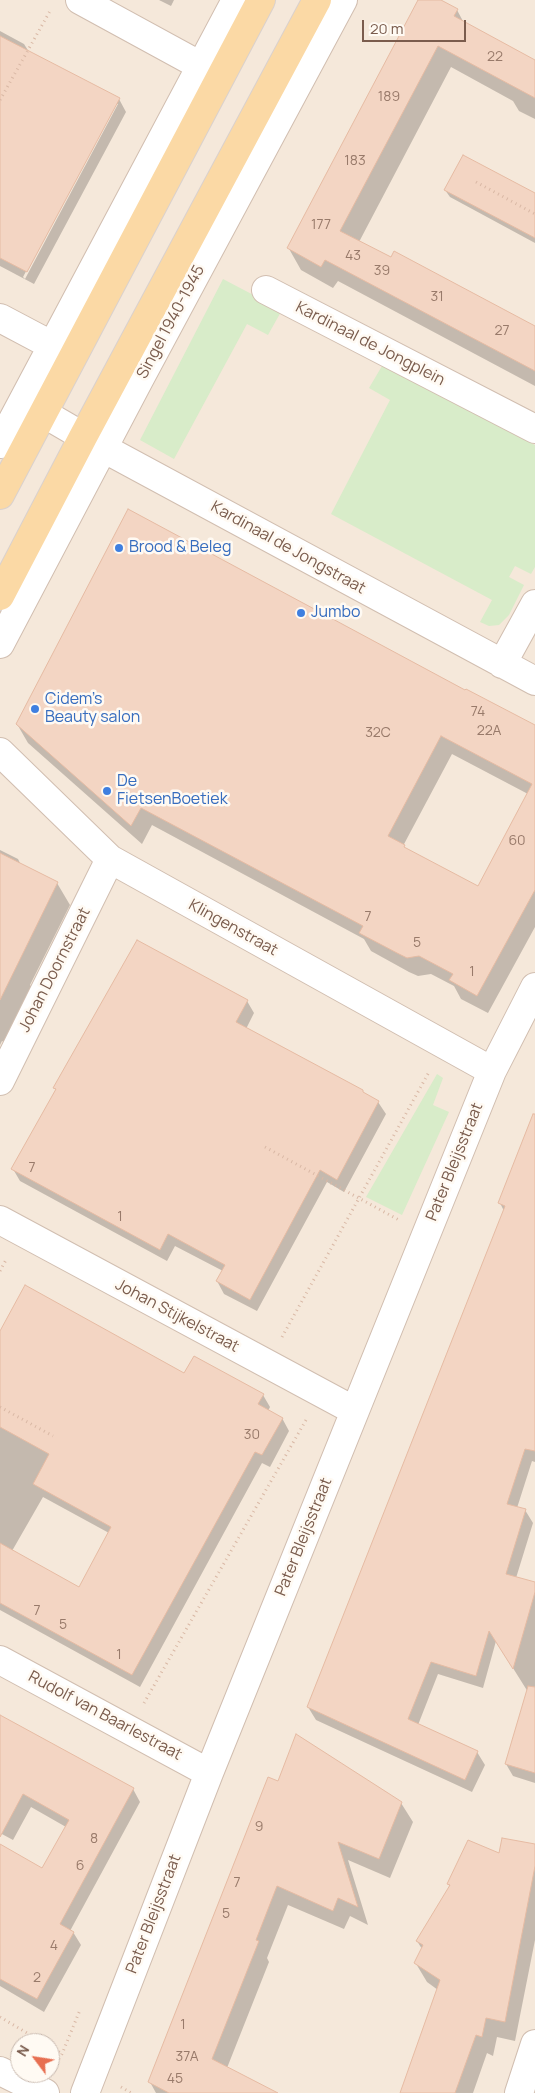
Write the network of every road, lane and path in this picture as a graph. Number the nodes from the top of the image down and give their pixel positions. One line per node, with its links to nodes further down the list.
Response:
1 (80, 0): 7 (street)
2 (236, 0): 7 (street)
3 (261, 0): 14 (main road)
4 (317, 0): 16 (main road, Singel 1940-1945)
5 (343, 0): 16 (street, Singel 1940-1945)
6 (51, 8): 8 (path)
7 (201, 66): 13 (street)
8 (0, 100)
9 (476, 182): 10 (path)
10 (535, 214)
11 (266, 290): 15 (street, Kardinaal de Jongplein)
12 (0, 318): 13 (street)
13 (53, 346): 17 (street)
14 (43, 413): 16 (street, Kardinaal de Jongstraat); 18 (main road)
15 (535, 429)
16 (93, 442): 19 (main road, Singel 1940-1945); 21 (street, Singel 1940-1945); 22 (street, Kardinaal de Jongstraat)
17 (0, 444)
18 (0, 495)
19 (0, 596)
20 (535, 604): 22 (street)
21 (0, 644)
22 (502, 664): 23 (street, Kardinaal de Jongstraat)
23 (535, 681)
24 (0, 752): 25 (street, Klingenstraat)
25 (110, 859): 27 (street, Klingenstraat); 29 (street, Johan Doornstraat)
26 (535, 987): 28 (street, Pater Bleijsstraat)
27 (444, 1044): 28 (street, Klingenstraat); 31 (path)
28 (492, 1070): 33 (street, Pater Bleijsstraat)
29 (0, 1081)
30 (265, 1147): 31 (path)
31 (359, 1198): 33 (path); 34 (path)
32 (0, 1220): 34 (street, Johan Stijkelstraat)
33 (426, 1235): 37 (street, Pater Bleijsstraat)
34 (267, 1364): 35 (street, Johan Stijkelstraat)
35 (322, 1394): 37 (street, Johan Stijkelstraat); 40 (path)
36 (0, 1407): 38 (path)
37 (355, 1411): 41 (street, Pater Bleijsstraat)
38 (53, 1436)
39 (0, 1660): 40 (street, Rudolf van Baarlestraat)
40 (129, 1730): 41 (street, Rudolf van Baarlestraat)
41 (209, 1773): 47 (street, Pater Bleijsstraat)
42 (0, 2017): 43 (path)
43 (27, 2033)
44 (535, 2044): 48 (street)
45 (0, 2071): 46 (street)
46 (45, 2093)
47 (85, 2093)
48 (519, 2093)

